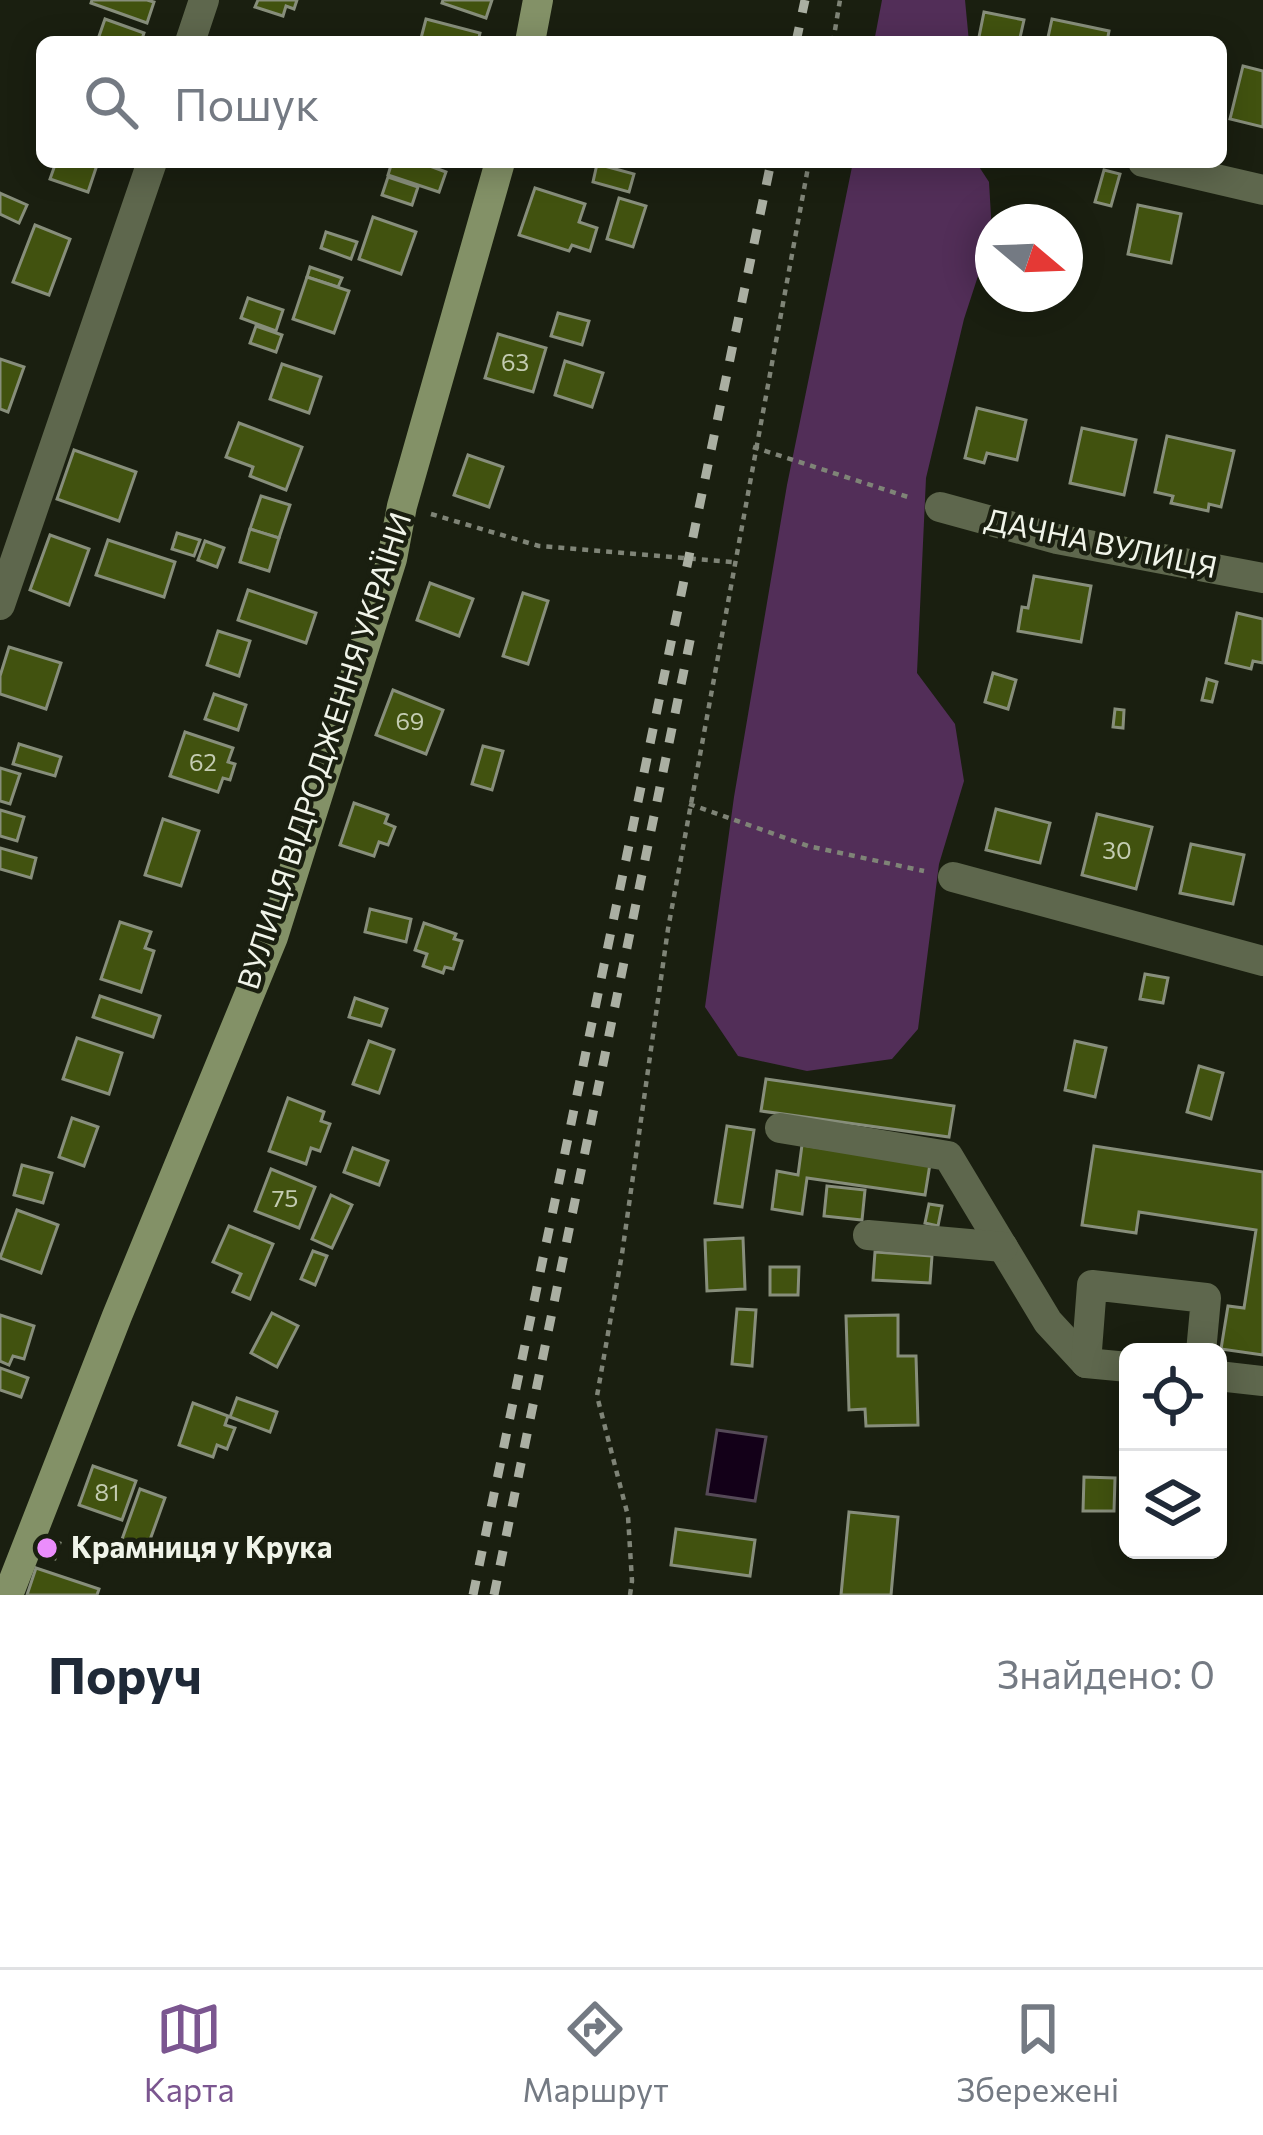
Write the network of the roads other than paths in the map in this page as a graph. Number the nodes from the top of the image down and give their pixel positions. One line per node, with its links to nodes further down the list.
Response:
1 (204, 0): 3 (street)
2 (538, 0): 4 (street)
3 (192, 36)
4 (531, 36)
5 (150, 168): 11 (street)
6 (498, 168): 22 (street, ВУЛИЦЯ ВІДРОДЖЕННЯ УКРАЇНИ)
7 (1169, 168): 8 (street)
8 (1263, 190)
9 (940, 507): 10 (street, ДАЧНА ВУЛИЦЯ)
10 (1263, 578)
11 (0, 605)
12 (952, 877): 13 (street)
13 (1263, 962)
14 (780, 1128): 16 (street)
15 (868, 1235): 16 (street)
16 (1003, 1247): 18 (street)
17 (1202, 1343): 18 (street)
18 (1086, 1363): 19 (street)
19 (1119, 1366)
20 (1227, 1377): 21 (street)
21 (1263, 1381)
22 (8, 1595)

